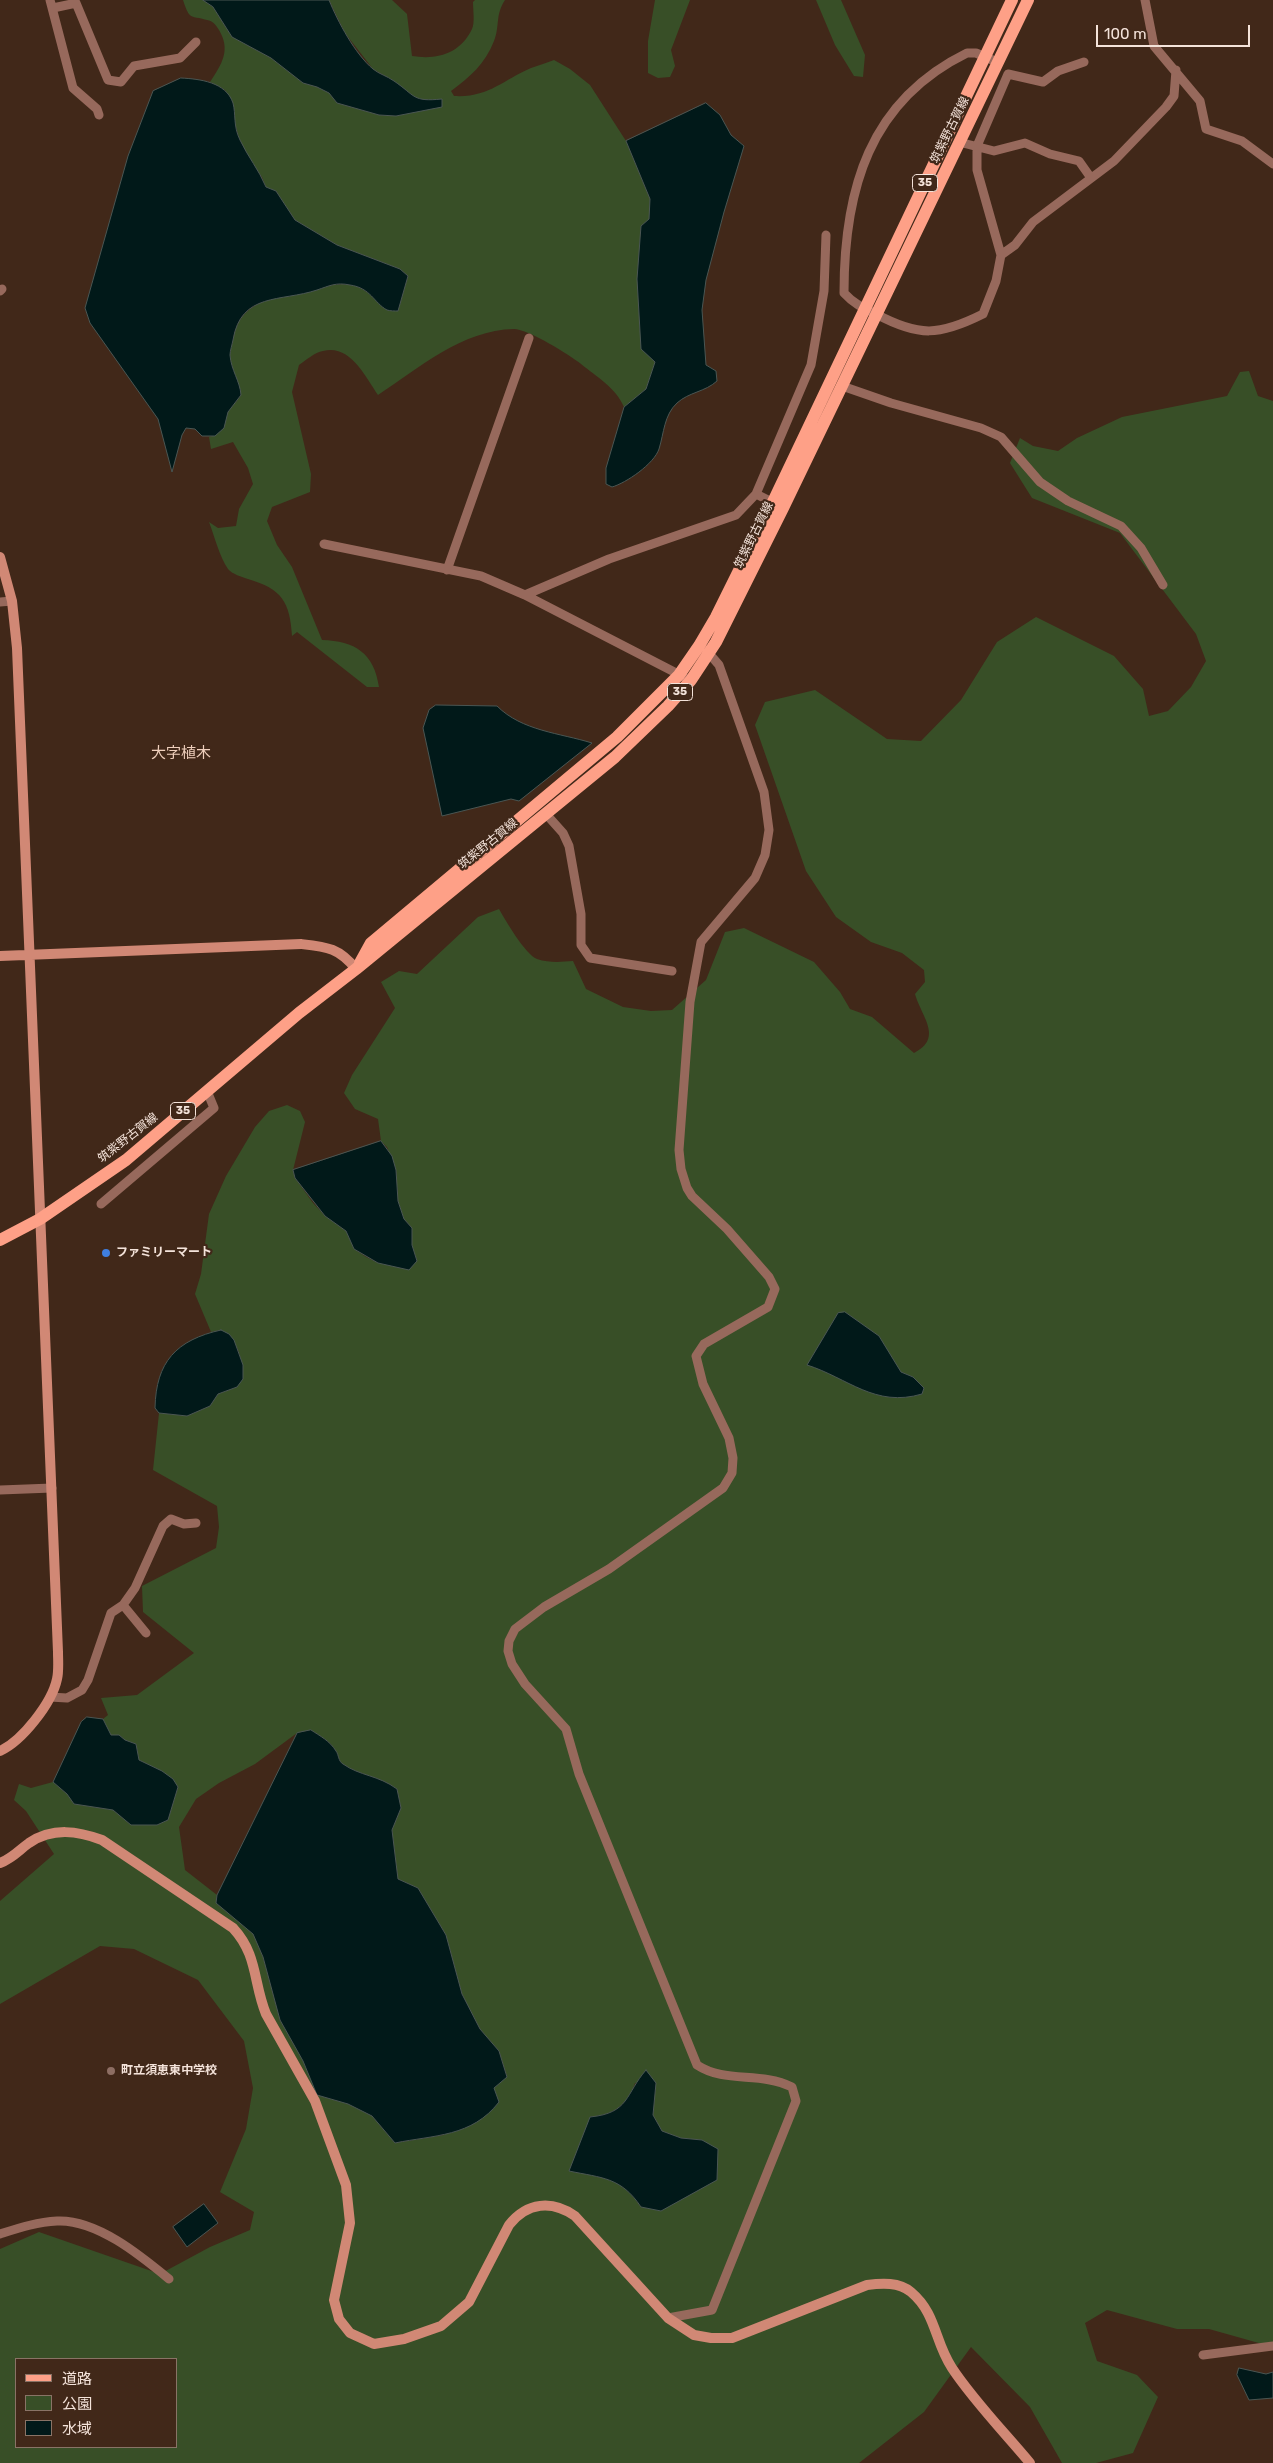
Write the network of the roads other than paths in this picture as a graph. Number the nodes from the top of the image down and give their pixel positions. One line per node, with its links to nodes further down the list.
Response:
1 (1012, 0): 6 (main road, 筑紫野古賀線 / 35)
2 (1028, 0): 7 (main road, 筑紫野古賀線 / 35)
3 (1145, 0): 9 (street)
4 (52, 4): 5 (street); 10 (street)
5 (196, 42)
6 (985, 57): 7 (street); 17 (main road, 筑紫野古賀線 / 35); 17 (street)
7 (997, 62): 11 (main road, 筑紫野古賀線 / 35)
8 (1084, 62): 12 (street)
9 (1176, 70): 13 (street); 14 (street)
10 (99, 115)
11 (959, 142): 12 (street); 17 (main road, 筑紫野古賀線 / 35)
12 (977, 146): 14 (street); 16 (street)
13 (1273, 164)
14 (1092, 178): 16 (street)
15 (826, 235): 20 (street)
16 (1001, 255): 17 (street)
17 (870, 312): 19 (main road, 筑紫野古賀線 / 35); 21 (main road, 筑紫野古賀線 / 35)
18 (529, 338): 24 (street)
19 (842, 386): 21 (main road, 筑紫野古賀線 / 35); 25 (street)
20 (756, 494): 21 (street); 26 (street)
21 (778, 505): 29 (main road, 筑紫野古賀線 / 35)
22 (324, 544): 24 (street)
23 (0, 557): 27 (street)
24 (447, 570): 26 (street)
25 (1163, 585)
26 (525, 594): 30 (street)
27 (12, 601): 28 (street); 33 (street)
28 (0, 602)
29 (704, 649): 30 (main road, 筑紫野古賀線 / 35); 31 (main road, 筑紫野古賀線 / 35); 51 (street)
30 (679, 675): 31 (street); 35 (main road, 筑紫野古賀線 / 35)
31 (691, 680): 32 (main road, 筑紫野古賀線 / 35)
32 (546, 814): 35 (main road, 筑紫野古賀線 / 35); 36 (street)
33 (29, 954): 34 (street); 35 (street); 39 (street)
34 (0, 956)
35 (356, 969): 37 (main road, 筑紫野古賀線 / 35)
36 (672, 971)
37 (207, 1091): 38 (street); 39 (main road, 筑紫野古賀線 / 35)
38 (101, 1204)
39 (40, 1219): 40 (main road, 筑紫野古賀線 / 35); 41 (street)
40 (0, 1240)
41 (52, 1488): 42 (street); 46 (street)
42 (0, 1490)
43 (196, 1523): 44 (street)
44 (124, 1605): 45 (street); 46 (street)
45 (146, 1633)
46 (50, 1697): 47 (street)
47 (0, 1751)
48 (0, 1863): 51 (street)
49 (0, 2234): 50 (street)
50 (169, 2279)
51 (668, 2318): 54 (street)
52 (1273, 2346): 53 (street)
53 (1203, 2355)
54 (1030, 2463)

